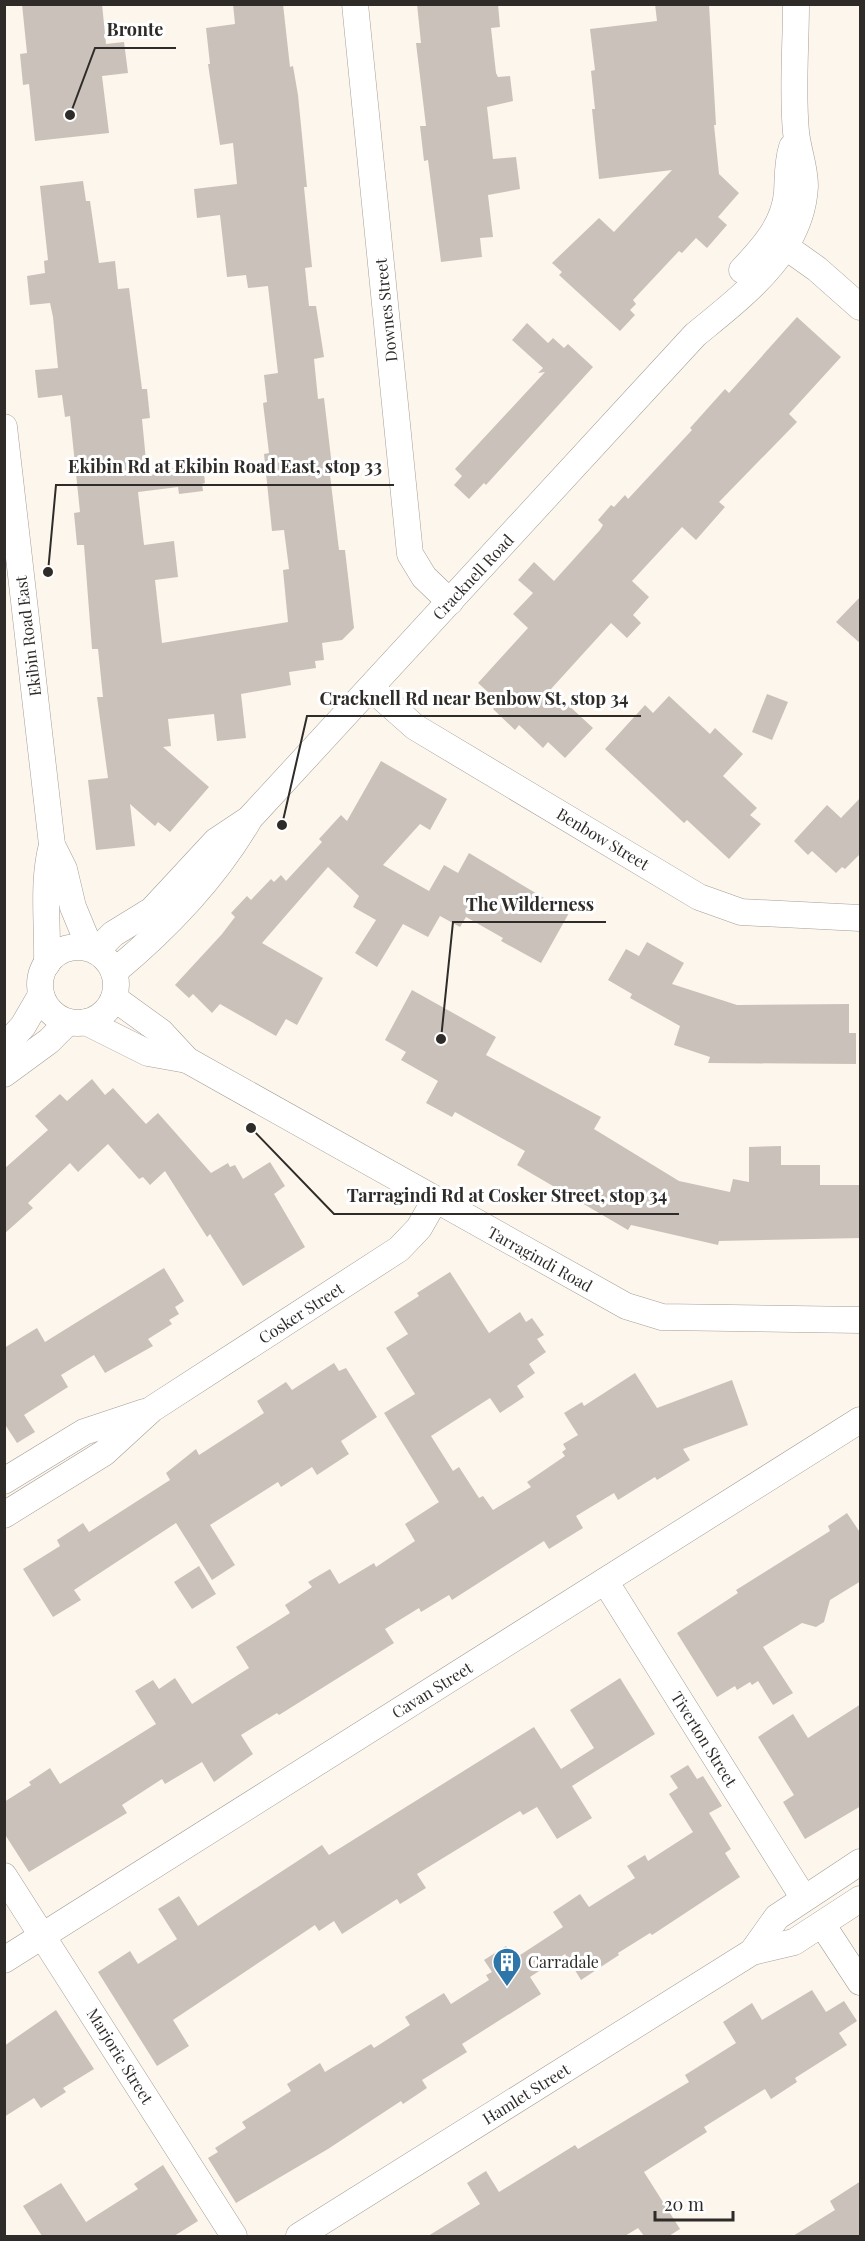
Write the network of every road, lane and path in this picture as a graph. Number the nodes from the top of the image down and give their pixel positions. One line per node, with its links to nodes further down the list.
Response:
1 (355, 4): 8 (street, Downes Street)
2 (796, 4): 3 (street, Cracknell Road)
3 (796, 133): 4 (street, Cracknell Road); 6 (street, Cracknell Road)
4 (786, 247): 5 (street); 6 (street, Cracknell Road)
5 (861, 307)
6 (695, 335): 8 (street, Cracknell Road)
7 (4, 427): 11 (street, Ekibin Road East)
8 (450, 602): 9 (street, Cracknell Road)
9 (371, 688): 10 (street, Cracknell Road); 12 (street, Benbow Street)
10 (250, 818): 13 (street, Cracknell Road); 15 (street, Cracknell Road)
11 (52, 845): 13 (street, Ekibin Road East); 14 (street, Ekibin Road East)
12 (861, 918)
13 (93, 950): 14 (street); 15 (street)
14 (46, 964): 16 (street)
15 (114, 972): 17 (street)
16 (41, 995): 18 (street); 19 (street)
17 (114, 998): 18 (street); 20 (street, Tarragindi Road)
18 (77, 1022): 20 (street, Tarragindi Road); 21 (street)
19 (4, 1047)
20 (187, 1060): 22 (street, Tarragindi Road)
21 (4, 1074)
22 (435, 1200): 23 (street, Tarragindi Road); 24 (street, Cosker Street)
23 (861, 1320)
24 (152, 1409): 26 (street, Cosker Street); 27 (street, Cosker Street)
25 (861, 1420): 28 (street, Cavan Street)
26 (4, 1482)
27 (4, 1515)
28 (605, 1581): 31 (street, Tiverton Street); 34 (street, Cavan Street)
29 (861, 1862): 31 (street, Hamlet Street)
30 (4, 1876): 34 (street, Marjorie Street)
31 (803, 1897): 35 (street, Hamlet Street)
32 (861, 1899): 33 (street, Hamlet Street)
33 (822, 1924): 35 (street, Hamlet Street); 37 (street)
34 (43, 1936): 36 (street, Cavan Street); 38 (street, Marjorie Street)
35 (752, 1952): 39 (street, Hamlet Street)
36 (4, 1960)
37 (861, 1982)
38 (234, 2236)
39 (300, 2236)

